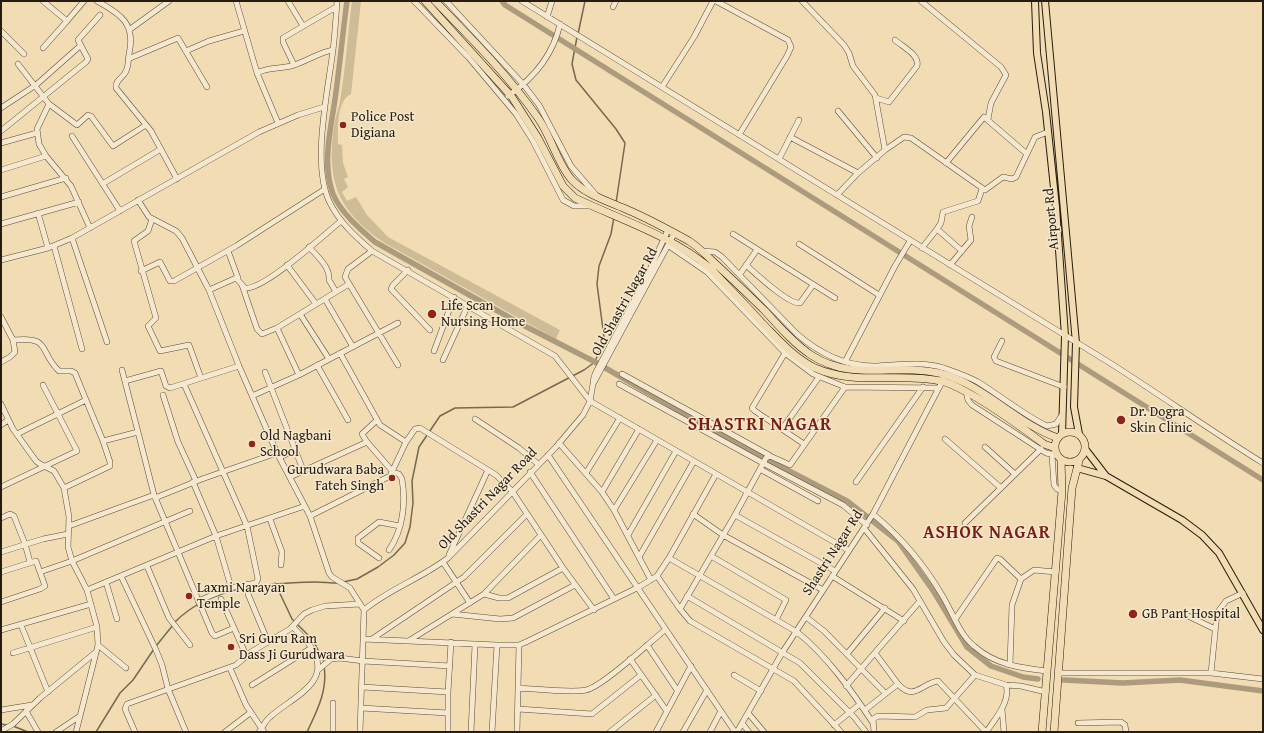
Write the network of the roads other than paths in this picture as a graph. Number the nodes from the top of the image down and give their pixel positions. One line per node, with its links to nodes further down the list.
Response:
1 (44, 1): 24 (street)
2 (84, 1): 24 (street)
3 (97, 1): 27 (street)
4 (169, 1): 27 (street)
5 (236, 1): 29 (street)
6 (288, 1): 25 (street)
7 (337, 1): 20 (street)
8 (414, 1): 45 (street)
9 (425, 1): 45 (highway)
10 (435, 1): 42 (highway)
11 (446, 1): 42 (street)
12 (522, 1): 23 (street)
13 (552, 1): 23 (street)
14 (616, 1): 21 (street)
15 (714, 1): 43 (street); 58 (street)
16 (802, 1): 46 (street)
17 (921, 1): 51 (street)
18 (1035, 1): 56 (main road)
19 (1045, 1): 133 (main road, Airport Rd)
20 (336, 7): 25 (street); 33 (street)
21 (613, 7)
22 (100, 15): 31 (street)
23 (547, 17): 26 (street)
24 (67, 21): 32 (street)
25 (303, 26): 38 (street)
26 (560, 26): 42 (street); 43 (street)
27 (129, 30): 36 (street)
28 (1, 31): 35 (street)
29 (244, 31): 34 (street); 39 (street)
30 (895, 40): 46 (street)
31 (80, 46): 40 (street); 44 (street)
32 (43, 48)
33 (333, 50): 38 (street); 48 (street)
34 (186, 51): 36 (street); 41 (street)
35 (24, 54)
36 (128, 59): 54 (street)
37 (18, 64): 40 (street)
38 (294, 65): 39 (street)
39 (257, 73): 53 (street)
40 (36, 86): 44 (street); 49 (street)
41 (207, 87)
42 (520, 87): 45 (street); 88 (highway)
43 (662, 87): 58 (street)
44 (44, 97): 47 (street); 55 (street)
45 (507, 97): 92 (highway)
46 (876, 98): 63 (street)
47 (49, 104): 54 (street); 57 (street)
48 (324, 107): 53 (street); 75 (street)
49 (1, 108)
50 (838, 111): 66 (street)
51 (988, 119): 64 (street); 68 (street)
52 (799, 120): 60 (street)
53 (278, 123): 72 (street)
54 (146, 125): 62 (street)
55 (1, 130)
56 (1048, 132): 64 (street); 128 (main road)
57 (37, 133): 61 (street); 65 (street)
58 (739, 135): 67 (street)
59 (72, 136): 73 (street)
60 (790, 137): 67 (street); 70 (street)
61 (1, 143)
62 (161, 149): 72 (street); 73 (street)
63 (885, 150): 66 (street); 68 (street)
64 (1027, 154): 74 (street)
65 (46, 156): 69 (street); 71 (street)
66 (877, 158): 70 (street)
67 (779, 159): 76 (street)
68 (946, 163): 74 (street)
69 (1, 170)
70 (858, 173): 76 (street)
71 (66, 178): 77 (street); 79 (street)
72 (177, 178): 78 (street)
73 (104, 183): 80 (street)
74 (982, 188): 87 (street)
75 (325, 189): 84 (street); 97 (street)
76 (837, 195): 91 (street)
77 (1, 197)
78 (138, 200): 80 (street); 83 (street)
79 (79, 202): 81 (street); 86 (street)
80 (120, 211): 86 (street)
81 (38, 213): 85 (street); 94 (street)
82 (972, 217): 101 (street)
83 (152, 219): 106 (street); 107 (street)
84 (341, 221): 95 (street); 98 (street)
85 (1, 224)
86 (90, 228): 90 (street)
87 (937, 229): 96 (street); 101 (street)
88 (671, 232): 92 (street); 99 (highway)
89 (733, 234): 100 (street)
90 (72, 238): 94 (street); 132 (street)
91 (910, 241): 96 (street); 116 (street)
92 (668, 242): 129 (street); 129 (street, Old Shastri Nagar Rd); 138 (street); 157 (highway)
93 (799, 244): 116 (street)
94 (51, 247): 102 (street); 135 (street)
95 (310, 247): 103 (street); 115 (street)
96 (922, 248): 105 (street)
97 (228, 251): 106 (street); 110 (street)
98 (372, 251): 108 (street); 111 (street)
99 (702, 251): 109 (street); 181 (highway)
100 (756, 251): 104 (street); 113 (street)
101 (962, 251): 105 (street)
102 (1, 260)
103 (287, 265): 112 (street); 120 (street)
104 (746, 265): 109 (street); 113 (street)
105 (950, 265): 128 (street)
106 (198, 267): 107 (street); 114 (street)
107 (141, 270): 152 (street)
108 (408, 270): 117 (street); 126 (street)
109 (740, 274): 142 (street)
110 (238, 278): 112 (street); 114 (street)
111 (349, 284): 115 (street); 127 (street)
112 (242, 285): 125 (street)
113 (813, 285): 118 (street)
114 (209, 290): 145 (street)
115 (336, 292): 119 (street)
116 (879, 295): 142 (street)
117 (454, 297): 121 (street); 136 (street)
118 (835, 298)
119 (325, 299): 120 (street); 134 (street)
120 (316, 304): 122 (street)
121 (468, 305): 140 (street); 166 (street)
122 (300, 314): 125 (street); 139 (street)
123 (1, 317): 130 (street)
124 (398, 323): 127 (street)
125 (277, 328): 150 (street)
126 (430, 330)
127 (380, 333): 134 (street); 144 (street)
128 (1065, 336): 133 (street); 160 (main road)
129 (617, 338): 148 (street, Old Shastri Nagar Rd)
130 (13, 340): 141 (street); 165 (street)
131 (1002, 341): 160 (street)
132 (107, 342)
133 (1076, 343): 180 (main road, Airport Rd); 199 (street)
134 (353, 347): 137 (street)
135 (82, 349)
136 (434, 352)
137 (340, 353): 139 (street); 174 (street)
138 (785, 353): 151 (street); 177 (street)
139 (329, 359): 143 (street)
140 (443, 360)
141 (1, 362)
142 (845, 362): 168 (street)
143 (317, 365): 150 (street); 173 (street)
144 (398, 365)
145 (239, 366): 152 (street); 164 (street)
146 (122, 370): 153 (street)
147 (265, 372): 161 (street)
148 (597, 374): 166 (street, Old Shastri Nagar Road)
149 (622, 374): 197 (street)
150 (299, 375): 161 (street)
151 (819, 377): 158 (street); 177 (street)
152 (201, 378): 154 (street)
153 (125, 381): 154 (street); 178 (street)
154 (184, 384): 206 (street)
155 (619, 384): 197 (street)
156 (43, 385): 169 (street)
157 (940, 385): 159 (street); 162 (highway); 233 (street, Shastri Nagar Rd)
158 (845, 387): 159 (street); 188 (street)
159 (923, 387): 215 (street)
160 (1064, 387): 168 (main road)
161 (271, 388): 164 (street); 191 (street)
162 (966, 392): 190 (street); 194 (highway)
163 (163, 395): 214 (street)
164 (252, 396): 195 (street)
165 (86, 400): 169 (street); 184 (street)
166 (590, 401): 170 (street); 187 (street, Old Shastri Nagar Road)
167 (1, 404): 172 (street)
168 (1063, 412): 181 (main road)
169 (58, 414): 179 (street); 202 (street)
170 (620, 418): 176 (street); 209 (street)
171 (475, 419): 200 (street)
172 (8, 420): 175 (street); 179 (street)
173 (348, 420)
174 (377, 420): 185 (street); 186 (street)
175 (1, 426)
176 (639, 429): 182 (street); 220 (street)
177 (782, 429): 188 (street)
178 (138, 432): 184 (street); 222 (street)
179 (17, 434): 202 (street)
180 (1079, 434): 181 (highway); 192 (highway)
181 (1060, 436): 194 (highway)
182 (657, 440): 193 (street); 225 (street)
183 (945, 440): 218 (street)
184 (103, 441): 217 (street)
185 (367, 442): 204 (street); 207 (street)
186 (406, 442): 205 (street); 207 (street)
187 (559, 443): 196 (street, Old Shastri Nagar Road); 209 (street)
188 (804, 444): 197 (street)
189 (985, 447): 211 (street)
190 (1041, 449): 194 (street); 211 (street)
191 (295, 450): 195 (street); 204 (street)
192 (1086, 450): 201 (highway); 212 (main road)
193 (676, 451): 198 (street); 240 (street)
194 (1056, 454): 201 (highway); 263 (highway)
195 (278, 455): 206 (street); 213 (street)
196 (548, 455): 200 (street, Old Shastri Nagar Road); 274 (street)
197 (766, 459): 203 (street); 233 (street)
198 (694, 460): 210 (street); 250 (street)
199 (1263, 463)
200 (538, 464): 208 (street, Old Shastri Nagar Road)
201 (1078, 464): 212 (main road); 340 (highway)
202 (46, 466): 216 (street); 217 (street)
203 (760, 469): 221 (street); 223 (street)
204 (303, 470): 213 (street)
205 (488, 470): 219 (street); 252 (street)
206 (222, 472): 214 (street); 237 (street)
207 (393, 472): 230 (street); 238 (street)
208 (530, 472): 219 (street, Old Shastri Nagar Road); 282 (street)
209 (586, 473): 220 (street)
210 (716, 474): 221 (street); 228 (street)
211 (1015, 474): 218 (street)
212 (1106, 476): 279 (main road)
213 (290, 477): 224 (street)
214 (194, 482): 222 (street); 242 (street)
215 (856, 482)
216 (1, 488)
217 (64, 488): 236 (street)
218 (1000, 488): 235 (street)
219 (512, 492): 227 (street); 252 (street, Old Shastri Nagar Road)
220 (602, 492): 225 (street)
221 (748, 493): 229 (street); 246 (street)
222 (155, 496): 234 (street); 236 (street)
223 (818, 502)
224 (304, 506): 230 (street); 232 (street)
225 (614, 510): 240 (street)
226 (190, 511): 234 (street)
227 (527, 514): 243 (street); 271 (street)
228 (693, 514): 241 (street); 253 (street)
229 (735, 515): 241 (street); 260 (street)
230 (310, 516): 288 (street)
231 (1, 518): 244 (street)
232 (270, 519): 237 (street); 257 (street)
233 (869, 521): 246 (street, Shastri Nagar Rd); 283 (street); 296 (street)
234 (167, 522): 248 (street); 254 (street)
235 (965, 523)
236 (69, 526): 239 (street)
237 (247, 526): 242 (street); 273 (street)
238 (400, 526): 245 (street); 251 (street)
239 (68, 534): 244 (street); 254 (street)
240 (628, 535): 250 (street)
241 (723, 535): 249 (street); 276 (street)
242 (216, 536): 248 (street); 273 (street)
243 (541, 536): 259 (street); 278 (street)
244 (25, 544): 247 (street); 255 (street)
245 (389, 550)
246 (848, 550): 260 (street, Shastri Nagar Rd)
247 (1, 552)
248 (179, 552): 258 (street); 285 (street)
249 (711, 556): 264 (street); 298 (street)
250 (639, 557): 269 (street)
251 (378, 558)
252 (448, 558): 256 (street, Old Shastri Nagar Road)
253 (669, 558): 264 (street); 266 (street)
254 (72, 561): 262 (street); 275 (street)
255 (30, 562): 261 (street); 262 (street)
256 (442, 562): 271 (street); 291 (street, Old Shastri Nagar Road)
257 (281, 565)
258 (147, 566): 265 (street); 316 (street)
259 (563, 568): 272 (street); 278 (street)
260 (835, 571): 267 (street, Shastri Nagar Rd)
261 (1, 572)
262 (40, 572): 284 (street)
263 (1056, 572): 268 (street); 339 (highway)
264 (699, 575): 280 (street); 298 (street)
265 (121, 576): 270 (street); 352 (street)
266 (657, 576): 269 (street); 290 (street)
267 (832, 576): 276 (street, Shastri Nagar Rd); 289 (street)
268 (1021, 579): 296 (street); 331 (street)
269 (651, 580): 274 (street)
270 (106, 582): 275 (street); 297 (street)
271 (456, 582): 286 (street); 311 (street)
272 (575, 585): 292 (street); 293 (street)
273 (231, 587): 285 (street)
274 (639, 587): 282 (street); 307 (street)
275 (87, 590): 287 (street)
276 (822, 590): 295 (street, Shastri Nagar Rd)
277 (248, 594): 313 (street)
278 (484, 594): 286 (street)
279 (1245, 595): 301 (main road); 305 (street)
280 (687, 596): 290 (street); 325 (street)
281 (221, 599): 304 (street)
282 (614, 599): 292 (street)
283 (920, 601): 299 (street); 344 (street)
284 (1, 602)
285 (199, 603): 304 (street)
286 (470, 603): 293 (street)
287 (91, 604): 302 (street); 303 (street)
288 (360, 604): 291 (street); 300 (street)
289 (886, 608): 299 (street); 327 (street)
290 (680, 609): 338 (street)
291 (364, 610): 310 (street)
292 (594, 610): 319 (street)
293 (452, 614): 312 (street)
294 (1186, 615): 305 (street)
295 (806, 617): 309 (street, Shastri Nagar Rd); 327 (street)
296 (956, 618): 331 (street)
297 (117, 619)
298 (776, 620): 309 (street)
299 (904, 621): 326 (street)
300 (295, 623): 313 (street); 322 (street)
301 (1260, 623): 308 (main road)
302 (20, 625): 306 (street); 321 (street)
303 (97, 627): 315 (street); 321 (street)
304 (234, 628): 328 (street)
305 (1215, 629): 341 (street)
306 (1, 630)
307 (664, 630): 320 (street); 333 (street)
308 (1263, 630)
309 (797, 632): 325 (street, Shastri Nagar Rd); 350 (street)
310 (363, 639): 311 (street); 330 (street)
311 (371, 639): 312 (street)
312 (409, 640): 314 (street)
313 (268, 642): 328 (street)
314 (451, 642): 317 (street); 332 (street)
315 (98, 645): 324 (street); 334 (street)
316 (190, 645)
317 (475, 645): 318 (street); 393 (street)
318 (497, 645): 319 (street); 394 (street)
319 (519, 645): 351 (street)
320 (647, 645): 329 (street); 353 (street)
321 (29, 647): 323 (street); 356 (street)
322 (311, 648): 336 (street); 347 (street)
323 (13, 652)
324 (96, 652): 356 (street); 376 (street)
325 (782, 653): 338 (street, Shastri Nagar Rd); 373 (street)
326 (875, 653): 337 (street); 346 (street)
327 (847, 654): 337 (street)
328 (246, 655): 335 (street)
329 (630, 659): 342 (street); 351 (street)
330 (362, 661): 332 (street); 336 (street); 349 (street)
331 (1010, 665): 339 (street)
332 (450, 666): 357 (street)
333 (690, 666): 353 (street); 354 (street)
334 (126, 668)
335 (230, 668): 352 (street); 374 (street)
336 (320, 669): 382 (street)
337 (861, 669): 350 (street); 359 (street)
338 (772, 670): 355 (street, Shastri Nagar Rd); 380 (street)
339 (1047, 671): 358 (highway)
340 (1059, 673): 341 (street); 409 (highway)
341 (1211, 673): 345 (street)
342 (642, 675): 360 (street); 366 (street)
343 (734, 675): 355 (street)
344 (975, 675): 348 (street); 361 (street)
345 (1263, 679)
346 (898, 684): 359 (street); 361 (street)
347 (252, 685)
348 (1006, 685): 358 (street); 367 (street)
349 (362, 686): 357 (street); 365 (street)
350 (846, 686): 363 (street)
351 (518, 688): 366 (street)
352 (168, 689): 386 (street); 387 (street)
353 (677, 690): 369 (street)
354 (706, 690): 372 (street); 398 (street)
355 (761, 691): 377 (street, Shastri Nagar Rd)
356 (48, 692): 364 (street)
357 (448, 692): 375 (street)
358 (1046, 692): 408 (highway)
359 (885, 693): 370 (street)
360 (656, 695): 369 (street); 396 (street)
361 (954, 699): 378 (street); 406 (street)
362 (333, 703): 389 (street)
363 (860, 704): 370 (street); 373 (street)
364 (33, 705): 368 (street); 371 (street)
365 (360, 708): 375 (street); 390 (street)
366 (518, 709): 395 (street)
367 (1002, 709): 406 (street); 407 (street)
368 (1, 710)
369 (666, 710): 397 (street)
370 (865, 710): 378 (street)
371 (26, 711): 381 (street); 383 (street)
372 (721, 711): 399 (street); 400 (street)
373 (849, 712): 380 (street); 404 (street)
374 (250, 713): 382 (street); 388 (street)
375 (448, 713): 392 (street)
376 (80, 716): 384 (street); 385 (street)
377 (745, 718): 400 (street, Shastri Nagar Rd); 401 (street); 402 (street)
378 (873, 723): 405 (street)
379 (1078, 723): 410 (street)
380 (834, 725): 403 (street)
381 (1, 731)
382 (261, 731)
383 (38, 732)
384 (56, 732)
385 (76, 732)
386 (135, 732)
387 (186, 732)
388 (225, 732)
389 (333, 732)
390 (360, 732): 391 (street)
391 (364, 732)
392 (448, 732)
393 (471, 732)
394 (492, 732)
395 (517, 732)
396 (610, 732)
397 (656, 732)
398 (683, 732)
399 (710, 732)
400 (736, 732)
401 (749, 732)
402 (764, 732)
403 (841, 732)
404 (866, 732)
405 (874, 732)
406 (987, 732)
407 (1004, 732)
408 (1042, 732)
409 (1054, 732)
410 (1126, 732)

